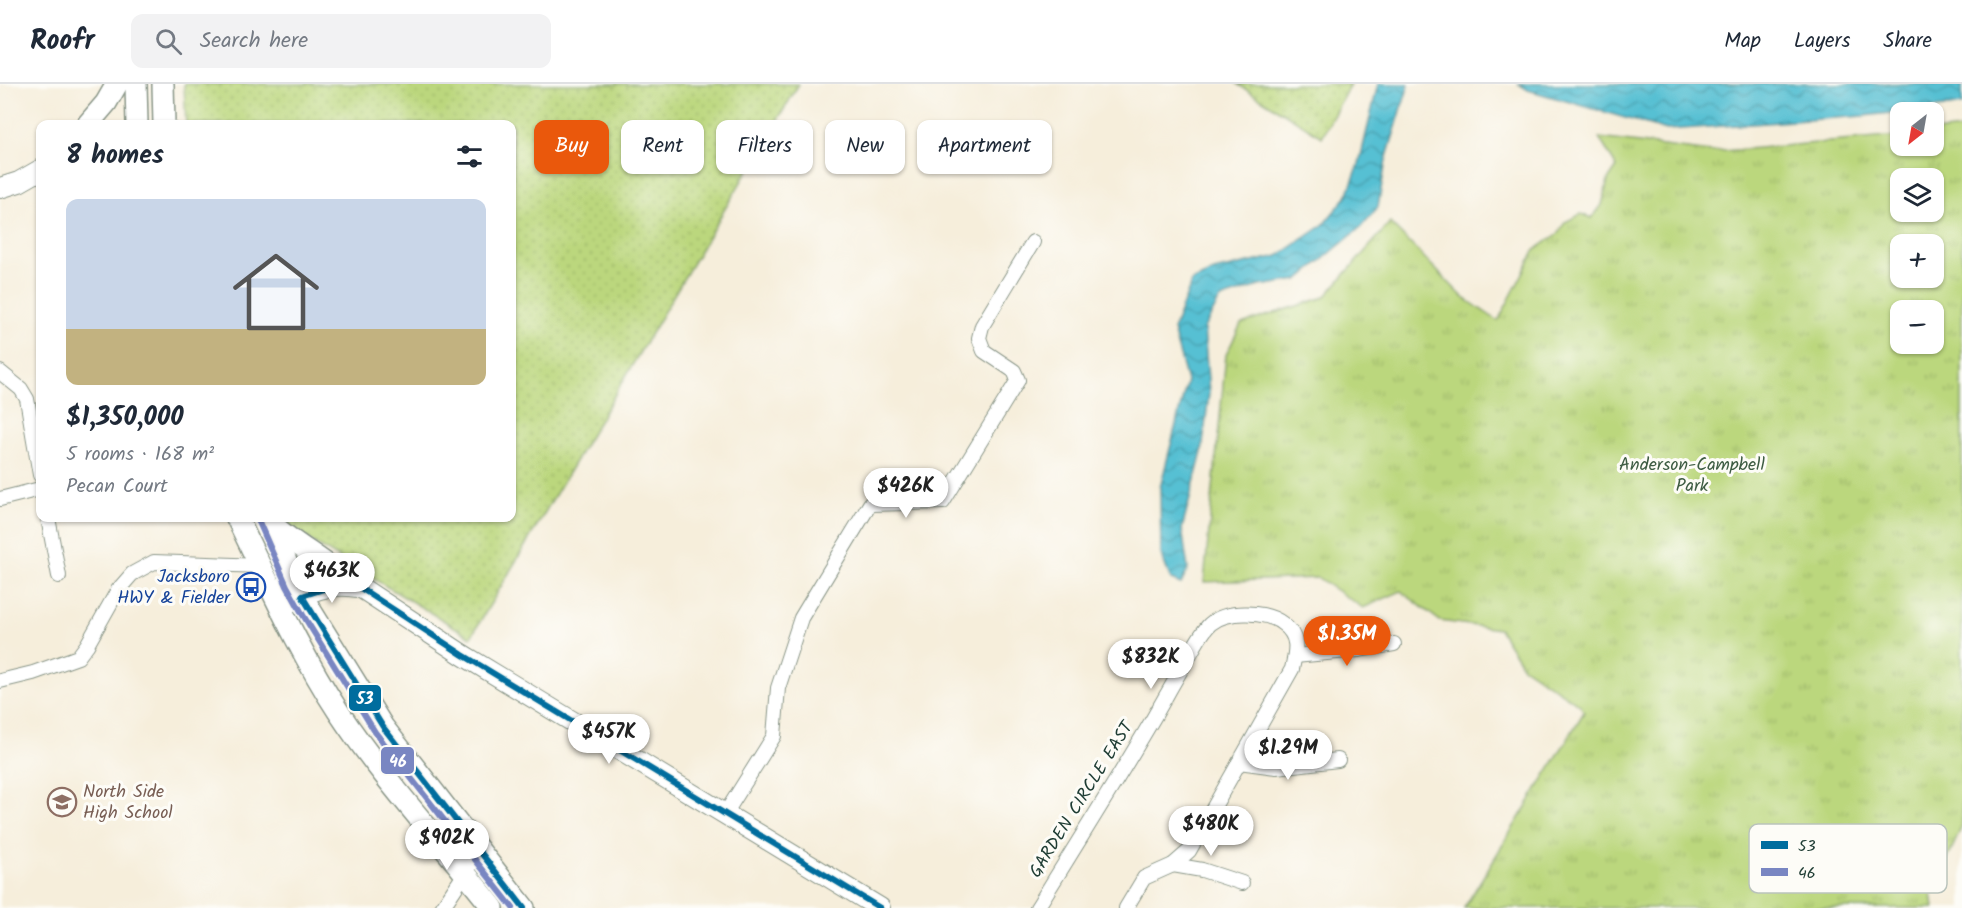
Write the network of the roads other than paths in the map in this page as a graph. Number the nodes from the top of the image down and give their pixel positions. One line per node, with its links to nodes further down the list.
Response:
1 (117, 84): 4 (main road)
2 (136, 84): 5 (main road)
3 (163, 84): 6 (main road)
4 (91, 120)
5 (137, 120)
6 (164, 120)
7 (36, 172): 8 (street)
8 (9, 185): 9 (street)
9 (36, 188)
10 (1033, 242): 30 (street)
11 (0, 372): 12 (street)
12 (36, 452)
13 (36, 490): 14 (street)
14 (6, 498)
15 (49, 522): 21 (street)
16 (239, 522): 19 (main road)
17 (269, 522): 23 (main road)
18 (271, 522): 20 (main road)
19 (261, 566): 24 (main road); 27 (street)
20 (334, 570): 22 (street); 23 (street)
21 (59, 576)
22 (359, 587): 23 (street); 30 (street)
23 (299, 589): 24 (street); 31 (main road)
24 (276, 600): 33 (main road)
25 (1394, 644): 26 (street)
26 (1295, 656): 29 (street); 39 (street, GARDEN CIRCLE EAST)
27 (0, 681)
28 (1338, 760): 29 (street)
29 (1239, 762): 32 (street)
30 (725, 814): 38 (street)
31 (479, 852): 33 (street); 37 (main road)
32 (1173, 865): 34 (street); 40 (street)
33 (465, 873): 35 (street); 36 (main road)
34 (1242, 883)
35 (442, 908)
36 (493, 908)
37 (524, 908)
38 (880, 908)
39 (1037, 908)
40 (1126, 908)

